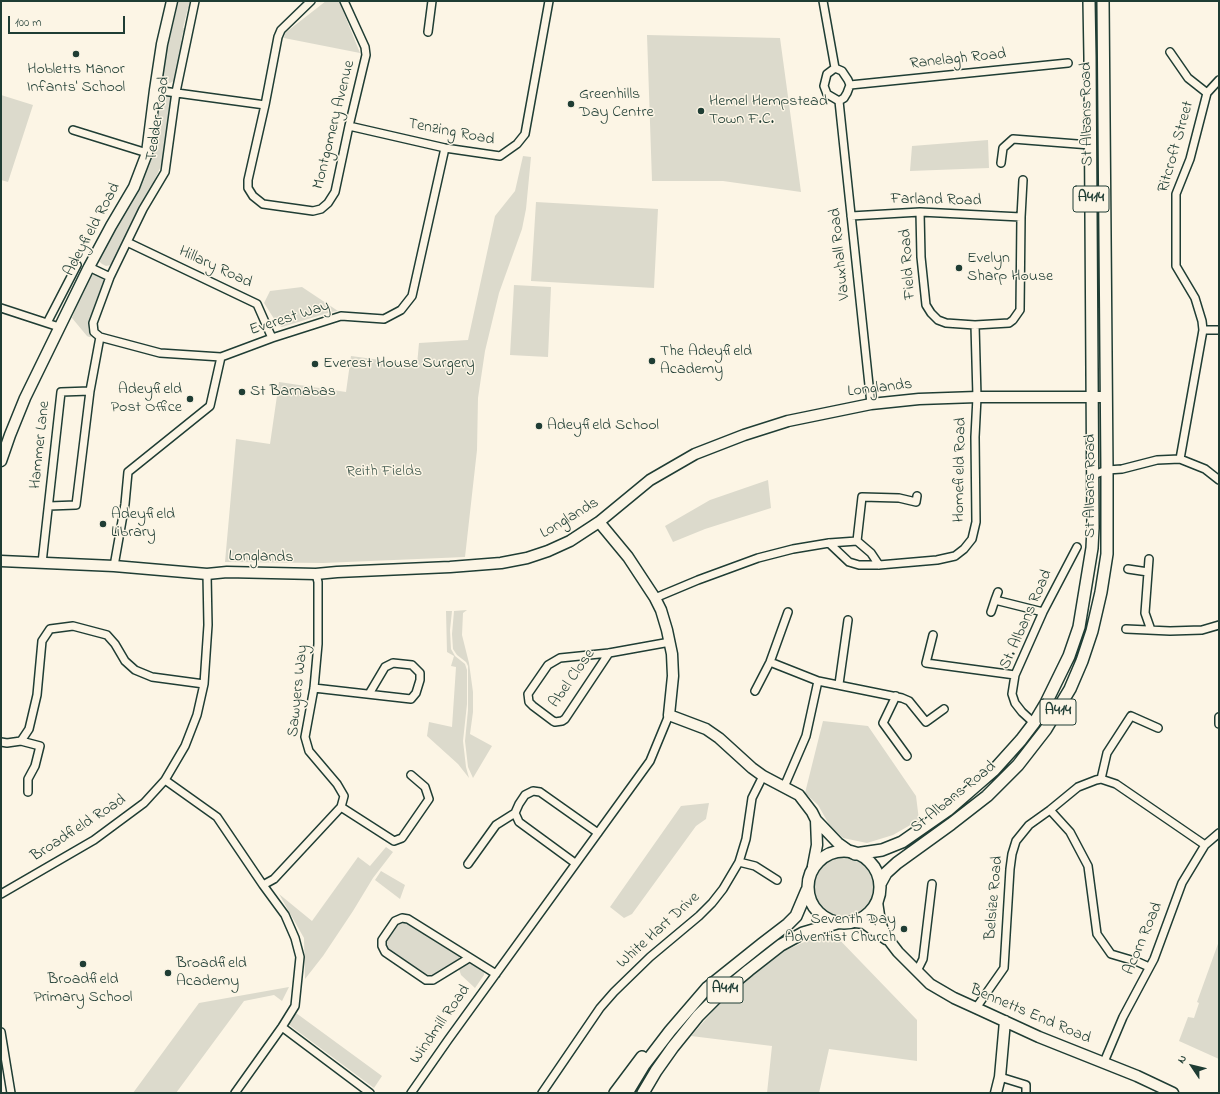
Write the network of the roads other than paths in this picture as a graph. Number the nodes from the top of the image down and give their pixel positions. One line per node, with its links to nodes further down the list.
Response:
1 (172, 1): 16 (street, Adeyfield Road)
2 (195, 1): 17 (street, Tedder Road)
3 (311, 1): 20 (street, Montgomery Avenue)
4 (344, 1): 21 (street, Montgomery Avenue)
5 (432, 1): 10 (street)
6 (549, 1): 24 (street, Tenzing Road)
7 (823, 1): 13 (street)
8 (1089, 1): 23 (main road, St Albans Road / A414)
9 (1103, 1): 48 (main road, St Albans Road / A414)
10 (428, 32)
11 (1170, 52): 18 (street)
12 (1068, 63): 15 (street, Ranelagh Road)
13 (835, 68): 15 (street); 19 (street)
14 (1219, 80): 18 (street, Ritcroft Street)
15 (850, 85): 19 (street)
16 (155, 90): 17 (street); 25 (street, Adeyfield Road)
17 (176, 92): 20 (street); 31 (street, Tedder Road)
18 (1207, 93): 39 (street, Ritcroft Street)
19 (839, 101): 29 (street, Vauxhall Road)
20 (265, 105): 21 (street, Montgomery Avenue)
21 (349, 126): 24 (street, Tenzing Road)
22 (73, 130): 25 (street)
23 (1090, 145): 26 (street); 47 (main road, St Albans Road / A414)
24 (445, 148): 43 (street, Everest Way)
25 (147, 153): 33 (street, Adeyfield Road)
26 (1002, 164)
27 (1023, 180): 30 (street)
28 (920, 212): 29 (street, Farland Road); 30 (street, Farland Road); 37 (street, Field Road)
29 (851, 216): 49 (street, Vauxhall Road)
30 (1021, 217): 37 (street)
31 (127, 242): 34 (street, Tedder Road); 43 (street, Hillary Road)
32 (77, 265): 36 (street)
33 (89, 268): 34 (street); 38 (street, Adeyfield Road)
34 (110, 277): 41 (street, Tedder Road)
35 (1, 308): 36 (street)
36 (47, 323): 38 (street)
37 (975, 325): 46 (street)
38 (59, 328): 51 (street, Adeyfield Road)
39 (1203, 330): 40 (street); 50 (street, Ritcroft Street)
40 (1219, 330)
41 (94, 332): 42 (street, Everest Way)
42 (100, 337): 44 (street, Everest Way); 45 (street, Hammer Lane)
43 (272, 338): 44 (street, Everest Way)
44 (221, 357): 65 (street)
45 (90, 391): 56 (street, Hammer Lane); 56 (street, Hammer Lane)
46 (977, 397): 47 (street, Longlands); 49 (street, Longlands); 64 (street, Homefield Road)
47 (1092, 397): 48 (street, Longlands); 53 (main road, St Albans Road / A414)
48 (1106, 397): 52 (main road, St Albans Road / A414)
49 (871, 404): 57 (street, Longlands)
50 (1180, 459): 52 (street); 54 (street)
51 (1, 461)
52 (1107, 470): 53 (street); 120 (main road, St Albans Road / A414)
53 (1093, 475): 95 (main road, St Albans Road / A414)
54 (1219, 480)
55 (917, 496): 58 (street)
56 (49, 506): 63 (street, Hammer Lane)
57 (599, 522): 69 (street, Longlands); 71 (street, Windmill Road)
58 (857, 541): 59 (street); 64 (street)
59 (829, 543): 64 (street, Homefield Road); 71 (street)
60 (1077, 547): 75 (street, St. Albans Road)
61 (1149, 559): 67 (street)
62 (1, 561): 63 (street, Longlands)
63 (42, 563): 65 (street, Longlands)
64 (879, 565)
65 (114, 566): 68 (street, Longlands)
66 (1128, 570): 67 (street)
67 (1148, 572): 79 (street)
68 (207, 574): 69 (street, Longlands); 86 (street, Broadfield Road)
69 (316, 574): 88 (street, Sawyers Way)
70 (998, 592): 72 (street)
71 (654, 598): 81 (street, Windmill Road)
72 (995, 600): 74 (street); 75 (street)
73 (788, 612): 83 (street)
74 (991, 612)
75 (1043, 612): 84 (street, St. Albans Road)
76 (848, 620): 87 (street)
77 (1219, 625): 79 (street)
78 (1126, 629): 79 (street)
79 (1151, 630)
80 (933, 635): 84 (street)
81 (670, 642): 82 (street, Abel Close); 93 (street, Windmill Road)
82 (609, 653): 82 (street, Abel Close)
83 (770, 662): 85 (street); 89 (street)
84 (1015, 675): 95 (street, St. Albans Road)
85 (818, 681): 87 (street); 105 (street)
86 (204, 684): 98 (street); 104 (street, Broadfield Road)
87 (839, 684): 91 (street)
88 (314, 688): 90 (street); 107 (street, Sawyers Way)
89 (755, 691)
90 (369, 694): 90 (street)
91 (896, 696): 92 (street); 100 (street)
92 (944, 709)
93 (669, 716): 102 (street); 111 (street, Windmill Road)
94 (1219, 717): 96 (street)
95 (1034, 723): 114 (main road, St Albans Road / A414)
96 (1219, 724)
97 (1158, 728): 103 (street)
98 (21, 741): 99 (street); 106 (street)
99 (1, 742)
100 (907, 756)
101 (411, 774): 107 (street)
102 (763, 776): 105 (street); 115 (street, White Hart Drive)
103 (1101, 779): 108 (street, Belsize Road); 113 (street)
104 (165, 780): 122 (street); 124 (street, Broadfield Road)
105 (784, 787): 110 (street)
106 (28, 792)
107 (341, 807): 122 (street)
108 (1050, 810): 130 (street); 134 (street, Belsize Road)
109 (515, 813): 111 (street); 116 (street); 117 (street)
110 (816, 820): 114 (street); 118 (street)
111 (598, 833): 116 (street, Windmill Road)
112 (1219, 833): 113 (street, Acorn Road)
113 (1205, 845): 130 (street, Acorn Road)
114 (854, 853): 118 (main road); 120 (main road)
115 (739, 862): 119 (street); 144 (street, White Hart Drive)
116 (575, 863): 132 (street, Windmill Road)
117 (468, 864)
118 (813, 866): 123 (main road)
119 (777, 880)
120 (880, 884): 125 (main road)
121 (932, 884): 131 (street)
122 (263, 885): 136 (street)
123 (807, 890): 127 (main road); 133 (main road, A414)
124 (1, 894)
125 (877, 902): 126 (main road); 128 (street, Bennetts End Road)
126 (855, 922): 127 (main road); 128 (street, Bennetts End Road)
127 (837, 923): 147 (main road, A414)
128 (889, 941): 131 (street, Bennetts End Road)
129 (469, 958): 129 (street, Windmill Road); 132 (street, Windmill Road)
130 (1149, 967): 138 (street, Acorn Road)
131 (917, 971): 134 (street, Bennetts End Road)
132 (496, 974): 143 (street, Windmill Road)
133 (707, 988): 145 (main road, A414); 146 (main road, A414)
134 (976, 1008): 135 (street, Bennetts End Road)
135 (1006, 1021): 138 (street, Bennetts End Road); 139 (street)
136 (282, 1027): 141 (street); 142 (street)
137 (1, 1032): 140 (street)
138 (1104, 1062): 150 (street, Bennetts End Road)
139 (1000, 1077): 148 (street); 149 (street)
140 (11, 1093)
141 (235, 1093)
142 (370, 1093)
143 (411, 1093)
144 (542, 1093)
145 (615, 1093)
146 (627, 1093)
147 (643, 1093)
148 (996, 1093)
149 (1026, 1093)
150 (1173, 1093)

